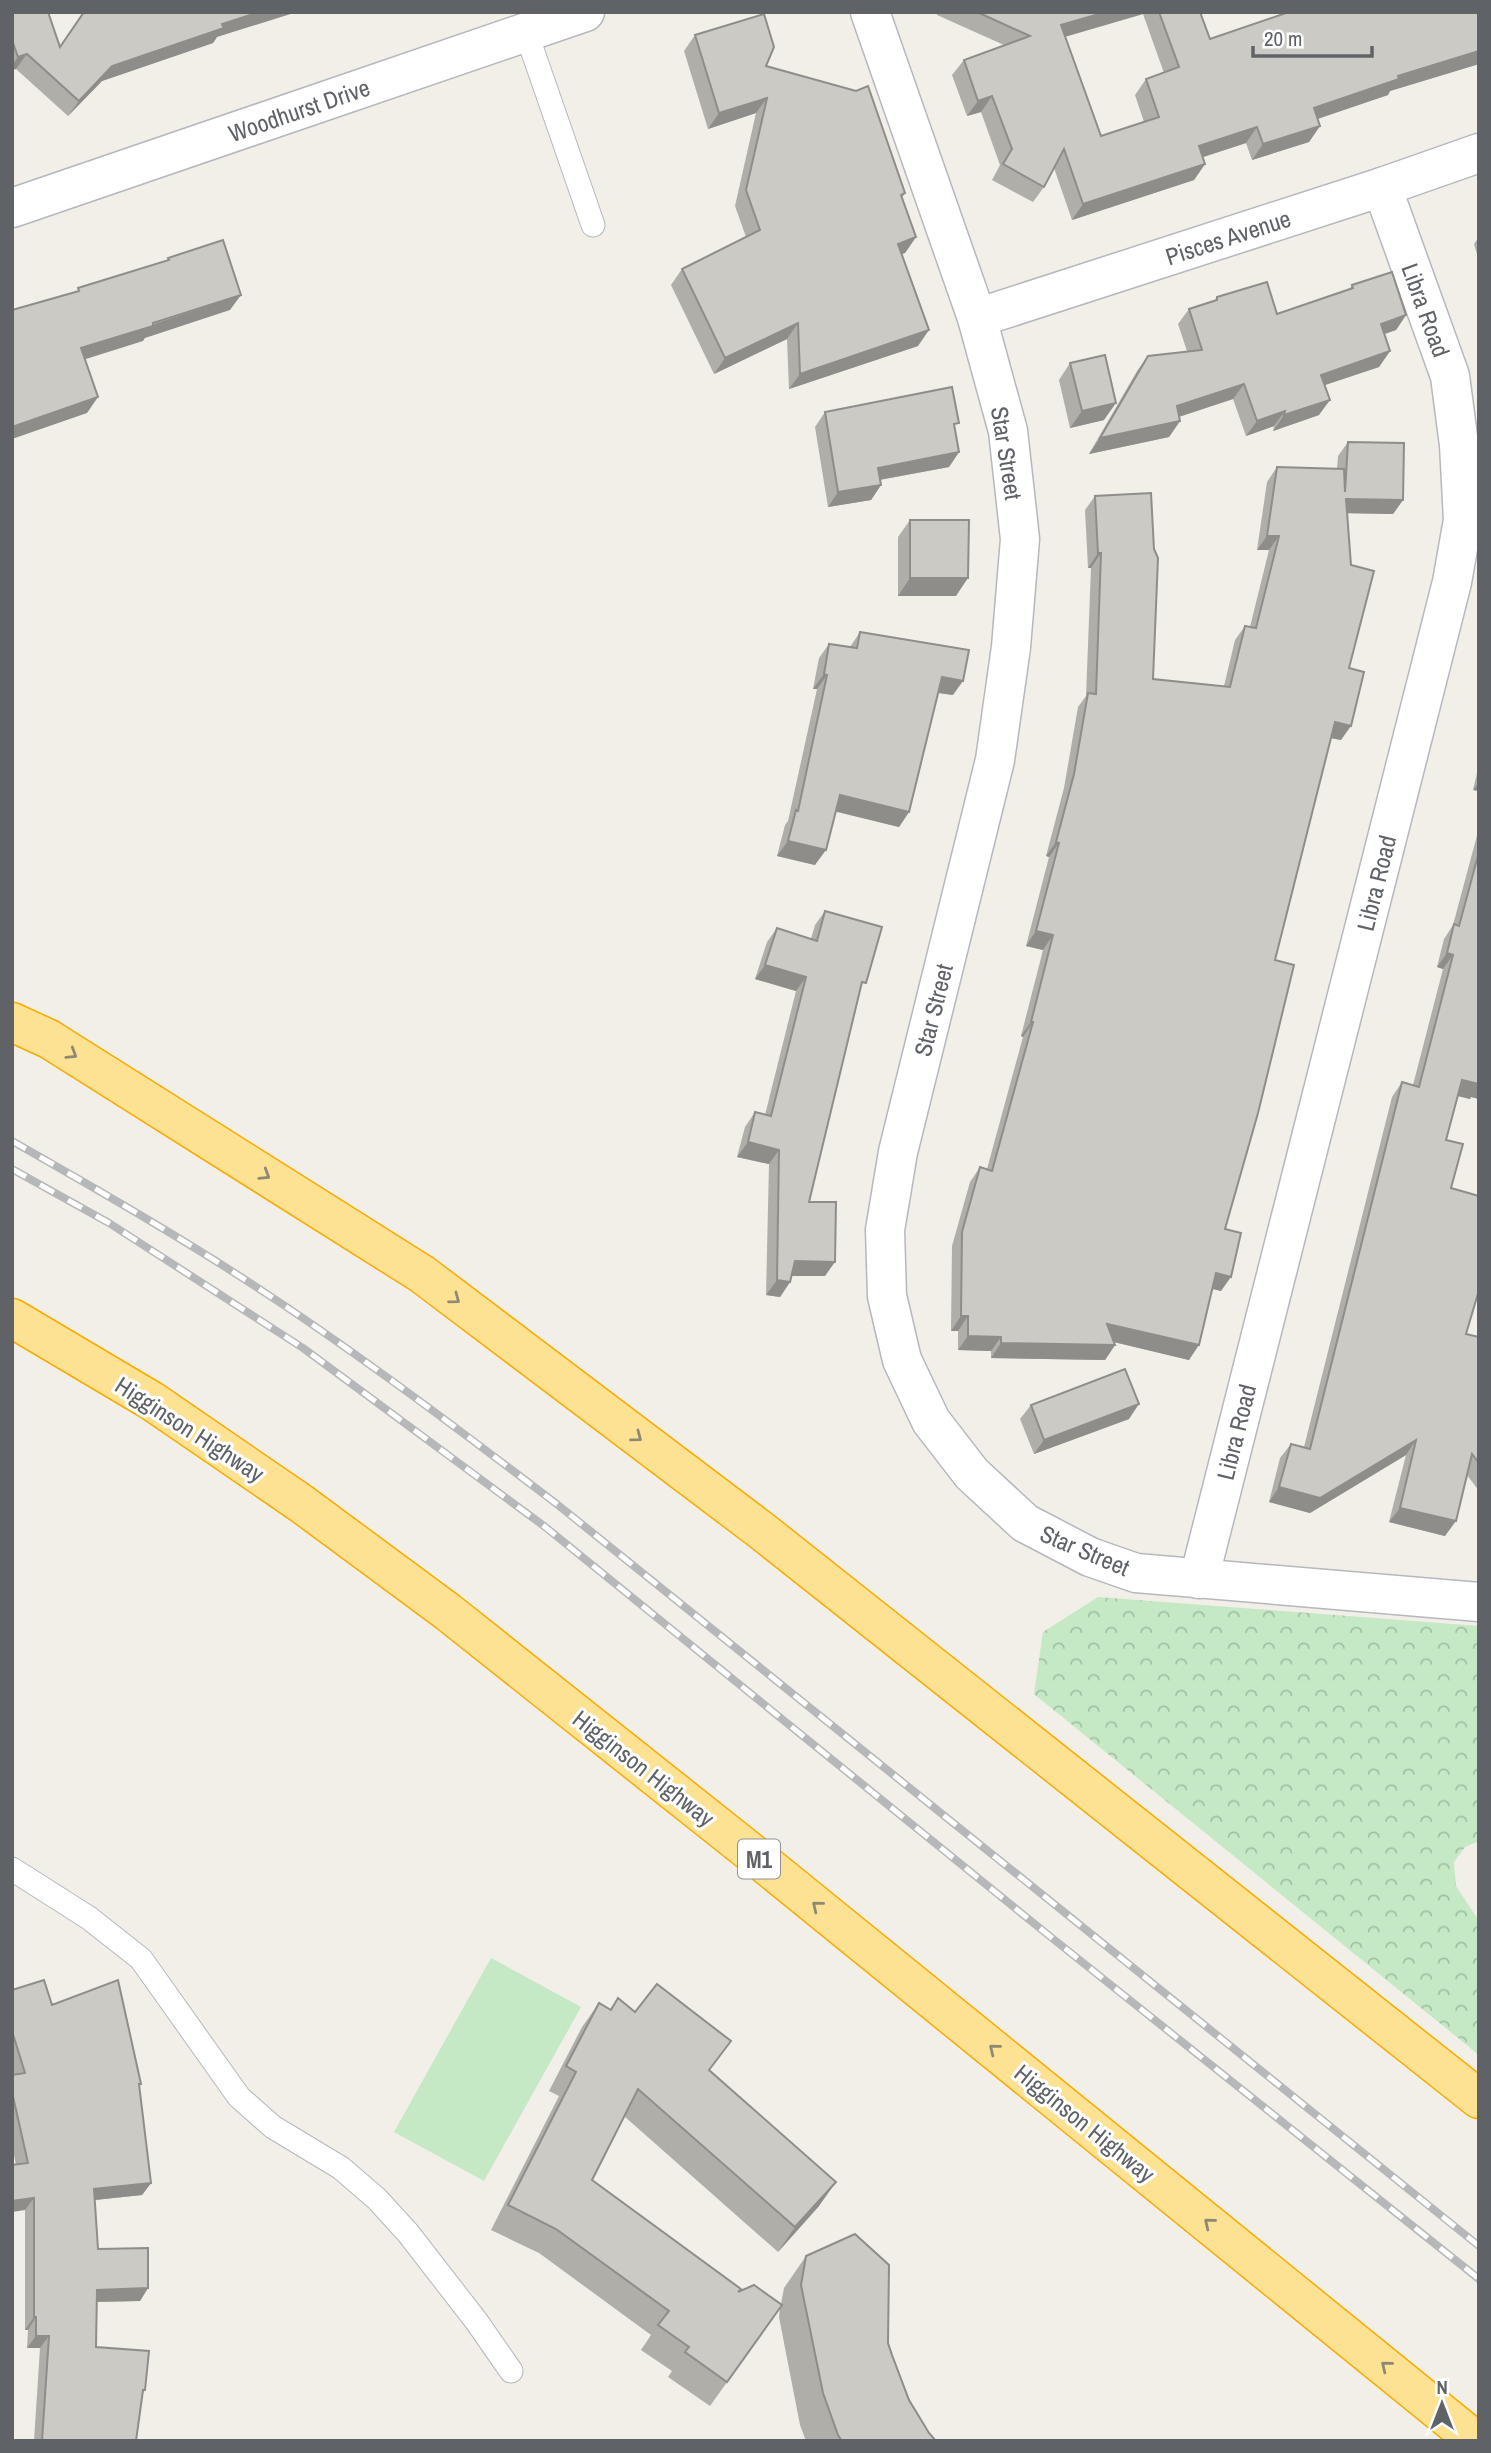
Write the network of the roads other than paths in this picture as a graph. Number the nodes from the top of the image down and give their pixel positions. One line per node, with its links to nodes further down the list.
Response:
1 (585, 12): 3 (street, Woodhurst Drive)
2 (870, 12): 8 (street, Star Street)
3 (526, 32): 6 (street, Woodhurst Drive); 7 (lane)
4 (1479, 153): 5 (street, Pisces Avenue)
5 (1382, 187): 8 (street, Pisces Avenue); 11 (street, Libra Road)
6 (12, 208)
7 (593, 225)
8 (977, 318): 11 (street, Star Street)
9 (12, 1022): 14 (highway, one-way to 14)
10 (12, 1318): 16 (highway, Higginson Highway / M1, one-way to 10)
11 (1199, 1579): 12 (street, Star Street)
12 (1479, 1601)
13 (12, 1869): 15 (lane)
14 (1479, 2099)
15 (511, 2371)
16 (1476, 2441)

